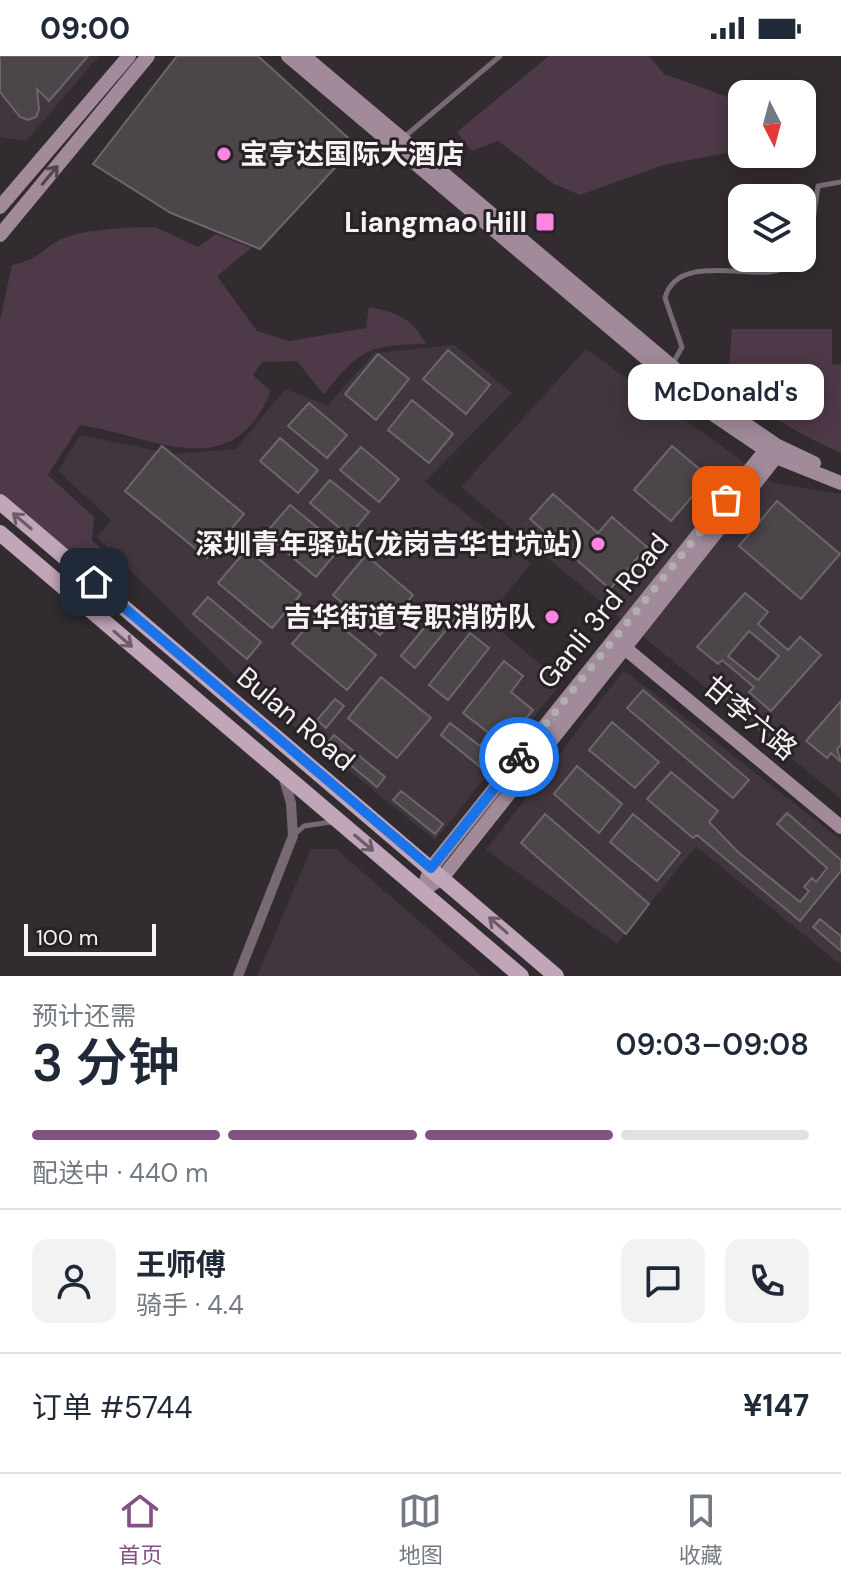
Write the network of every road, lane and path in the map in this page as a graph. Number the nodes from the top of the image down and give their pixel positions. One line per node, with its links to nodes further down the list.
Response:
1 (129, 56): 9 (main road)
2 (148, 56): 10 (main road, one-way to 2)
3 (288, 56): 13 (main road)
4 (304, 56): 6 (main road)
5 (500, 56): 6 (lane)
6 (402, 138): 12 (main road)
7 (841, 182): 8 (lane)
8 (816, 200)
9 (0, 207)
10 (0, 235)
11 (728, 271): 12 (lane)
12 (672, 366): 13 (main road)
13 (772, 451): 14 (main road); 15 (main road); 23 (main road, Ganli 3rd Road)
14 (841, 473)
15 (841, 483)
16 (0, 502): 23 (main road, Bulan Road, one-way to 16)
17 (0, 533): 19 (main road, Bulan Road, one-way to 19)
18 (626, 649): 21 (main road, 甘李六路)
19 (283, 776): 20 (main road, Bulan Road); 22 (street)
20 (342, 825): 22 (lane); 24 (main road, Bulan Road, one-way to 24)
21 (841, 827)
22 (293, 836): 25 (street)
23 (437, 872): 24 (main road, Ganli 3rd Road); 27 (main road, Bulan Road, one-way to 23)
24 (422, 891): 26 (main road, Bulan Road)
25 (238, 976)
26 (521, 976)
27 (556, 976)

